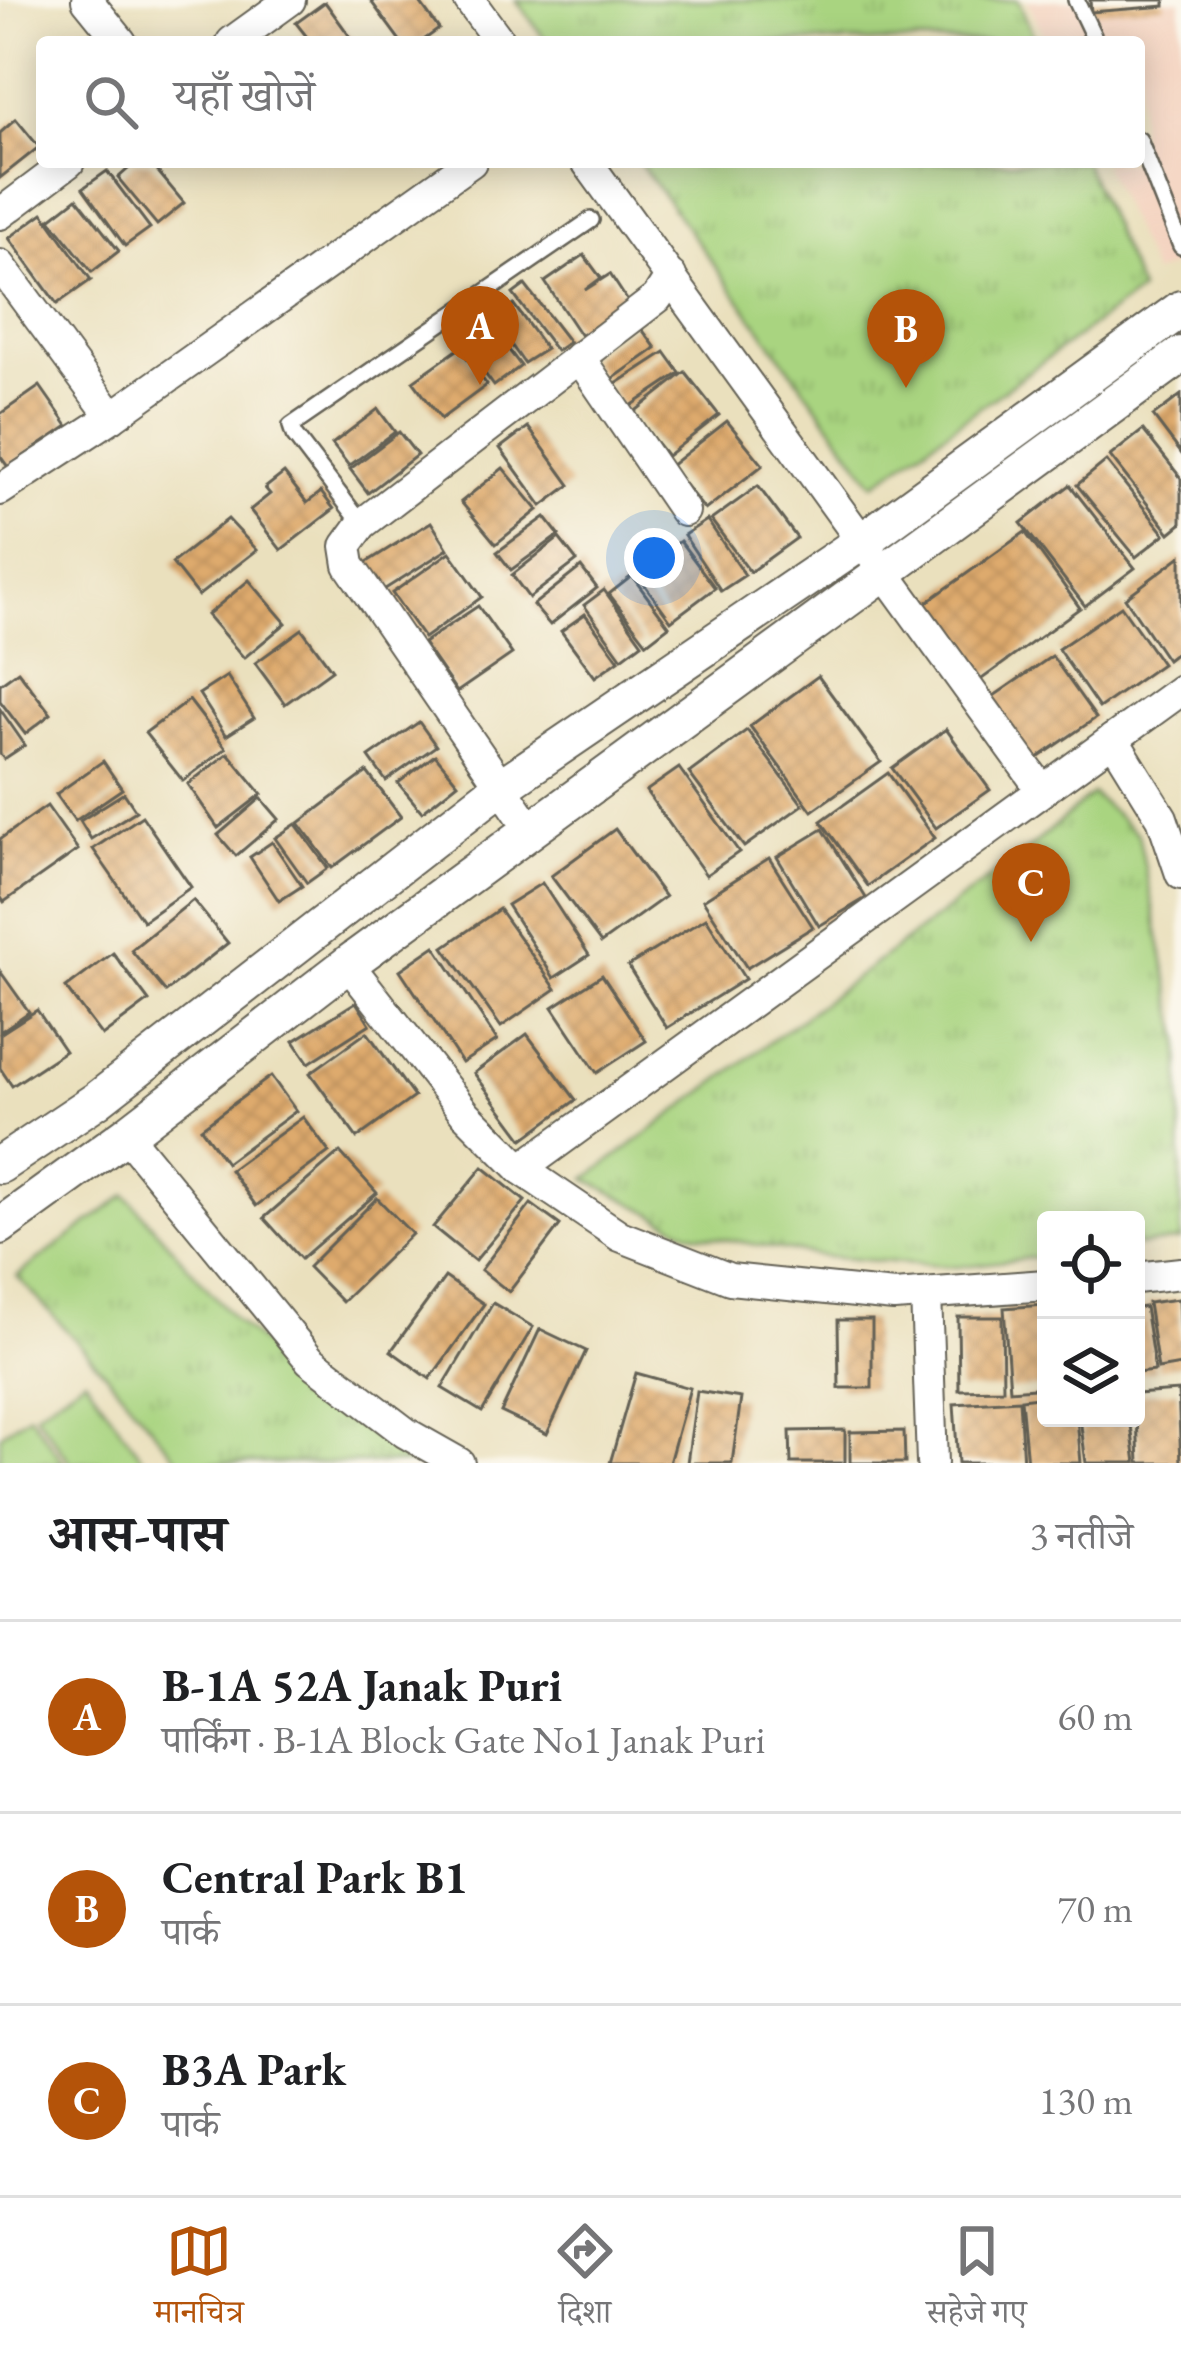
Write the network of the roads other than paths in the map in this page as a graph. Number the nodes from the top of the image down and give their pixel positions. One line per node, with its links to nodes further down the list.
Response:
1 (87, 0): 5 (street)
2 (290, 0): 6 (street)
3 (469, 0): 7 (street)
4 (1076, 0): 8 (lane)
5 (116, 36)
6 (240, 36)
7 (496, 36)
8 (1093, 36)
9 (1145, 154): 14 (lane)
10 (61, 168): 15 (street)
11 (463, 168): 23 (street)
12 (591, 168): 19 (street)
13 (1181, 183): 14 (lane)
14 (1160, 189): 17 (lane)
15 (0, 214)
16 (591, 220): 26 (lane)
17 (1181, 246)
18 (0, 265): 23 (street)
19 (664, 287): 22 (street); 27 (street)
20 (1181, 309): 27 (street)
21 (1181, 355): 28 (street)
22 (579, 357): 25 (street); 26 (street)
23 (112, 417): 24 (street)
24 (0, 490)
25 (684, 512)
26 (362, 524): 31 (street)
27 (864, 540): 28 (street); 31 (street)
28 (886, 571): 32 (street); 33 (street)
29 (1181, 690): 30 (street)
30 (1113, 739): 32 (street); 34 (street)
31 (499, 788): 33 (street); 36 (street)
32 (1042, 790): 39 (street)
33 (531, 830): 35 (street)
34 (1181, 874)
35 (348, 964): 37 (street); 39 (street)
36 (97, 1100): 37 (lane); 38 (street)
37 (126, 1135): 40 (street); 45 (street)
38 (3, 1156)
39 (521, 1169): 44 (street)
40 (0, 1226)
41 (1181, 1273): 42 (street)
42 (1145, 1276)
43 (1037, 1286): 44 (street)
44 (926, 1294): 46 (street)
45 (459, 1463)
46 (932, 1463)

